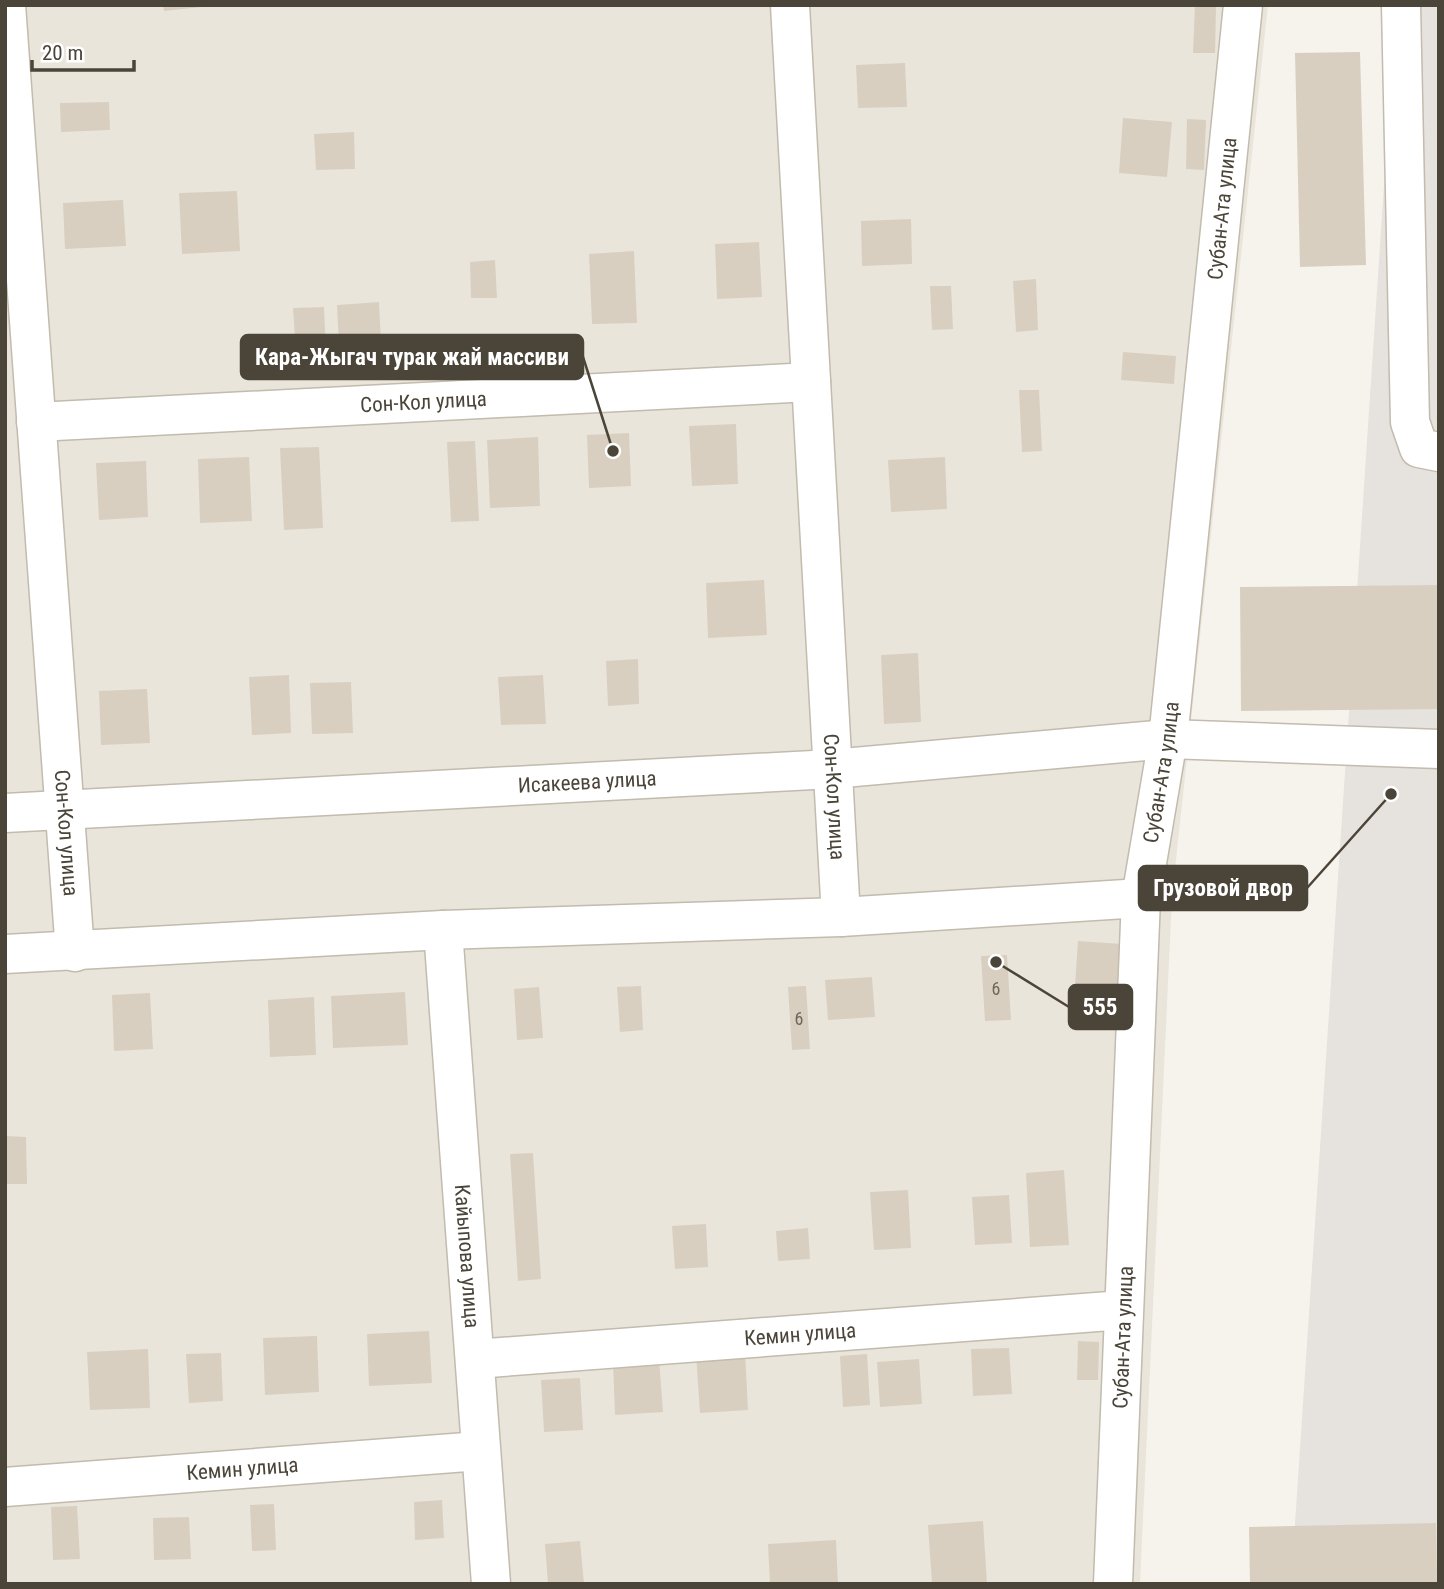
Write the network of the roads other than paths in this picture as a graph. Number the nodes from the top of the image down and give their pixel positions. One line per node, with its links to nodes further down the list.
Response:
1 (6, 5): 5 (street, Сон-Кол улица)
2 (790, 5): 6 (street, Сон-Кол улица)
3 (1243, 5): 9 (street, Субан-Ата улица)
4 (1401, 5): 8 (street)
5 (16, 303): 7 (street, Сон-Кол улица)
6 (811, 382): 7 (street, Сон-Кол улица); 11 (street, Сон-Кол улица)
7 (36, 422): 12 (street, Сон-Кол улица)
8 (1439, 452)
9 (1168, 739): 10 (street, Исакеева улица); 11 (street, Исакеева улица); 14 (street, Субан-Ата улица)
10 (1439, 749)
11 (832, 769): 12 (street, Исакеева улица); 15 (street, Сон-Кол улица)
12 (65, 810): 13 (street, Исакеева улица); 17 (street, Сон-Кол улица)
13 (5, 813)
14 (1142, 898): 15 (street); 19 (street, Субан-Ата улица)
15 (841, 917): 16 (street)
16 (443, 930): 17 (street); 20 (street, Кайыпова улица)
17 (75, 951): 18 (street)
18 (5, 954)
19 (1123, 1310): 20 (street, Кемин улица); 24 (street, Субан-Ата улица)
20 (475, 1359): 21 (street, Кайыпова улица)
21 (480, 1451): 22 (street, Кемин улица); 23 (street, Кайыпова улица)
22 (5, 1487)
23 (491, 1584)
24 (1113, 1584)

